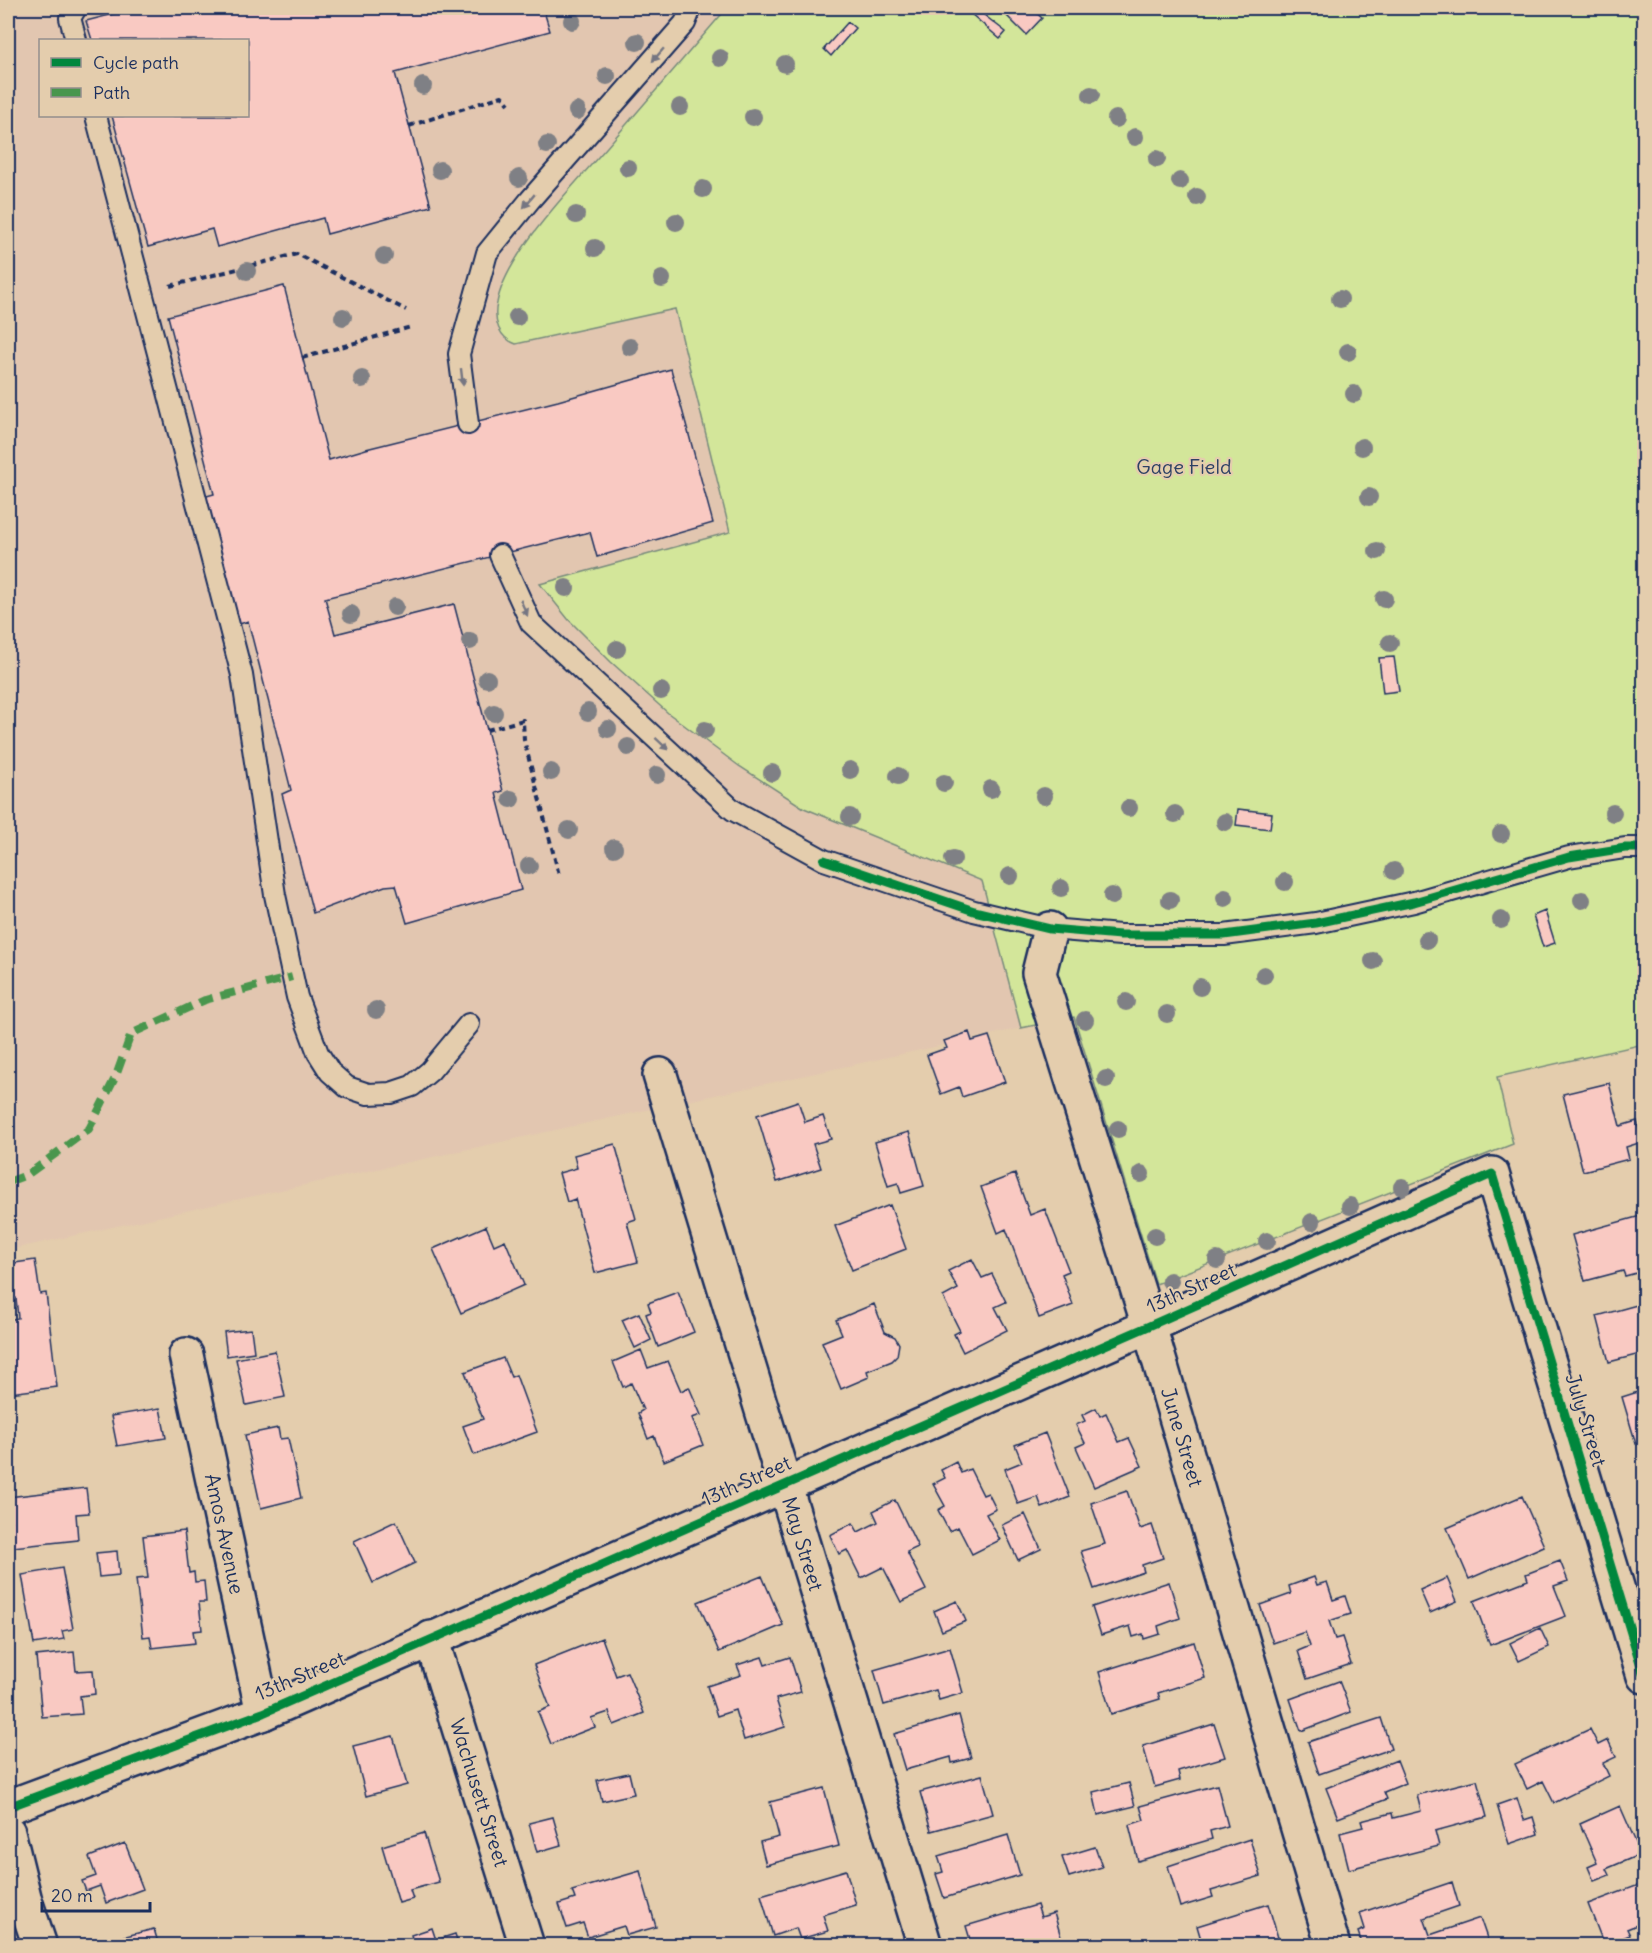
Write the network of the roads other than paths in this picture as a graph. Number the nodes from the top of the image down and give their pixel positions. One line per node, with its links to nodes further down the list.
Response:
1 (76, 8): 3 (lane)
2 (691, 8): 5 (lane, one-way to 5)
3 (76, 39)
4 (96, 117): 9 (lane)
5 (468, 424)
6 (500, 555): 8 (lane, one-way to 8)
7 (1644, 848): 8 (lane)
8 (1050, 929): 12 (street, June Street)
9 (469, 1024)
10 (660, 1075): 14 (street, May Street)
11 (1492, 1174): 12 (street, 13th Street); 16 (street, July Street)
12 (1149, 1326): 14 (street, 13th Street); 23 (street, June Street)
13 (186, 1355): 17 (street, Amos Avenue)
14 (784, 1484): 15 (street, 13th Street); 22 (street, May Street)
15 (431, 1638): 17 (street, 13th Street); 21 (street, Wachusett Street)
16 (1644, 1676)
17 (263, 1713): 18 (street, 13th Street)
18 (8, 1807)
19 (8, 1832): 20 (street)
20 (40, 1946)
21 (527, 1946)
22 (925, 1946)
23 (1333, 1946)

